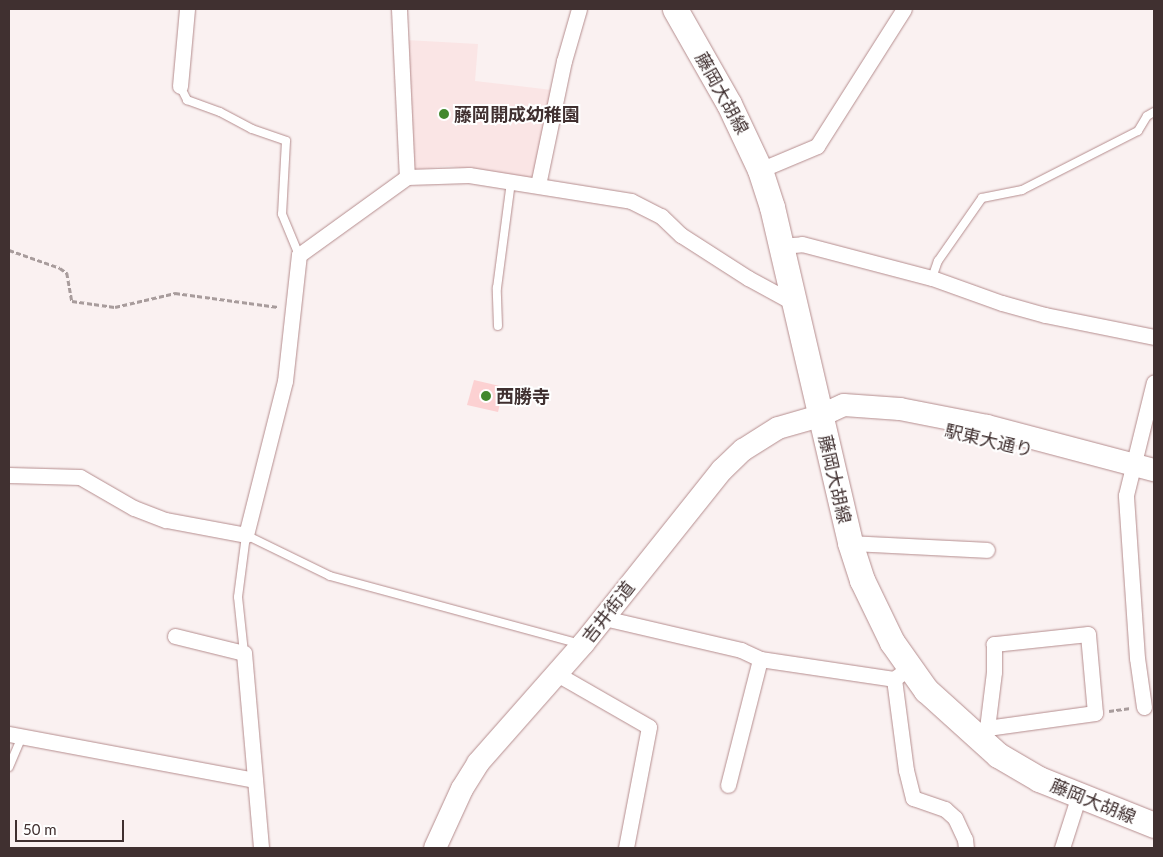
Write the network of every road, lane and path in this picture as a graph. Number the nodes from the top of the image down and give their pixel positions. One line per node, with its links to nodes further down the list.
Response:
1 (187, 9): 6 (street)
2 (399, 9): 9 (street)
3 (579, 9): 11 (street)
4 (675, 9): 8 (main road, 藤岡大胡線)
5 (904, 9): 8 (street)
6 (180, 86): 14 (lane)
7 (1154, 112): 15 (lane)
8 (760, 170): 12 (main road, 藤岡大胡線)
9 (407, 178): 10 (street); 14 (street)
10 (512, 181): 11 (street); 18 (lane)
11 (538, 185): 16 (street)
12 (781, 246): 15 (street); 16 (main road, 藤岡大胡線)
13 (9, 250): 17 (path)
14 (299, 255): 17 (street)
15 (932, 278): 19 (street)
16 (794, 303): 21 (main road, 藤岡大胡線)
17 (294, 309): 25 (street)
18 (498, 326)
19 (1154, 337)
20 (1154, 382): 22 (street)
21 (820, 416): 22 (main road, 吉井街道); 26 (main road, 藤岡大胡線); 28 (main road, 吉井街道)
22 (1139, 470): 24 (main road); 35 (street)
23 (9, 475): 25 (street)
24 (1154, 481)
25 (246, 535): 30 (lane); 31 (lane)
26 (850, 543): 27 (street); 33 (main road, 藤岡大胡線)
27 (987, 550)
28 (604, 618): 30 (main road, 吉井街道); 32 (street)
29 (175, 636): 31 (street)
30 (582, 644): 34 (main road, 吉井街道)
31 (244, 653): 40 (street)
32 (760, 660): 33 (street); 41 (street)
33 (901, 673): 37 (main road, 藤岡大胡線); 47 (street)
34 (556, 674): 45 (main road, 吉井街道); 46 (street)
35 (1144, 707): 36 (path)
36 (1095, 713): 37 (street); 37 (street)
37 (980, 731): 42 (main road, 藤岡大胡線)
38 (15, 735): 39 (lane); 40 (street)
39 (9, 767)
40 (255, 780): 44 (street)
41 (728, 785)
42 (1079, 795): 43 (main road, 藤岡大胡線); 48 (street)
43 (1154, 825)
44 (261, 848)
45 (434, 848)
46 (626, 848)
47 (966, 848)
48 (1062, 848)

